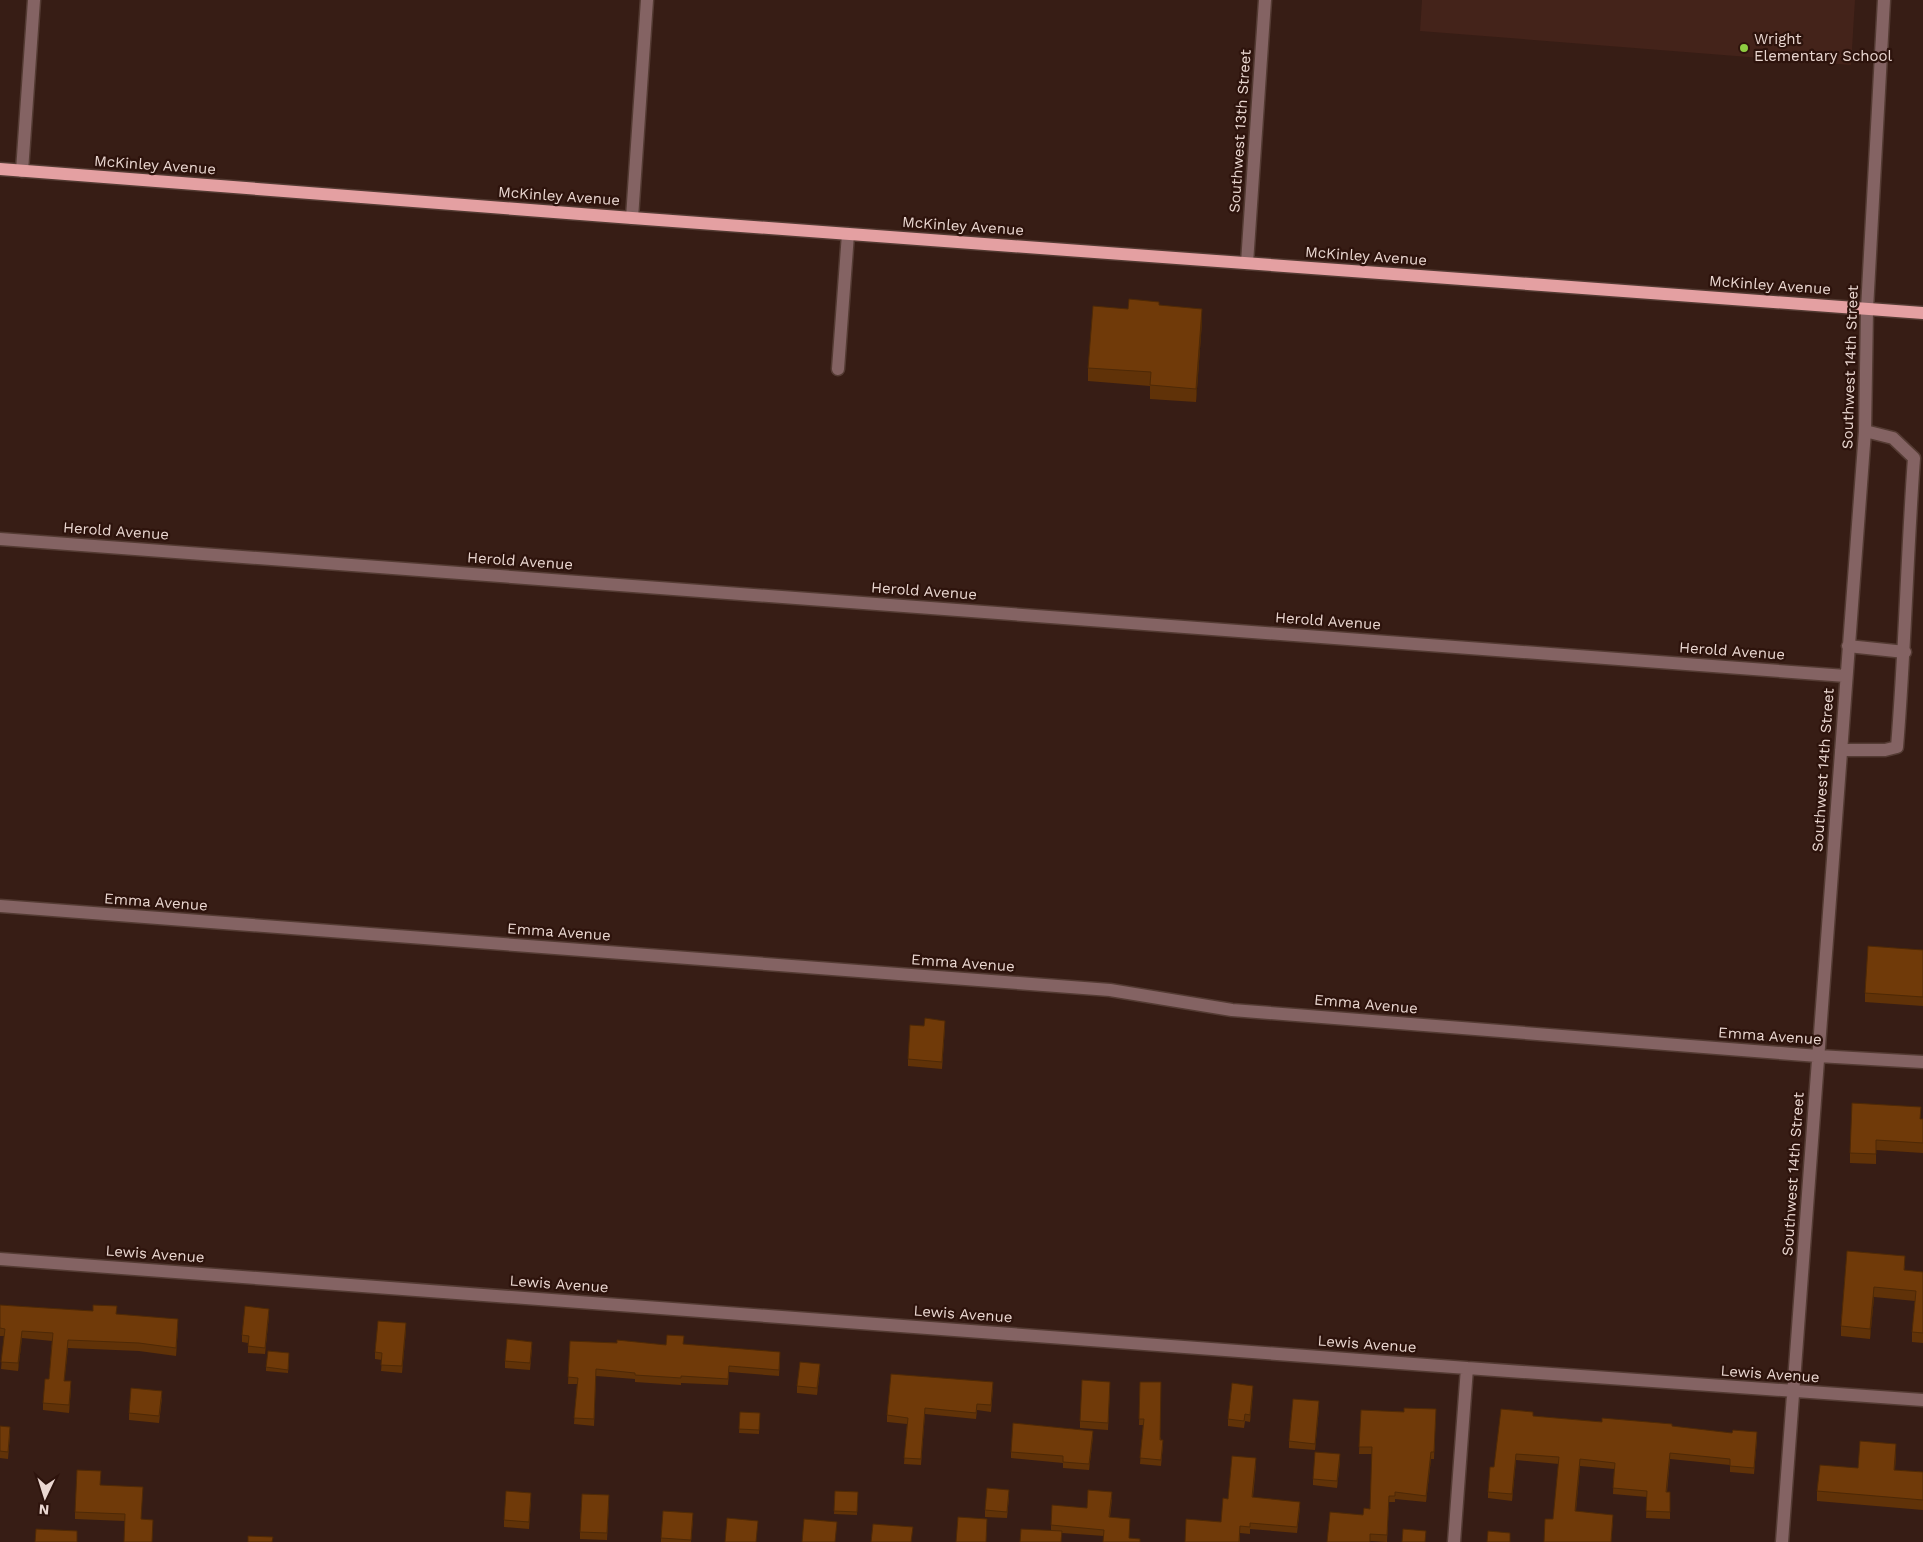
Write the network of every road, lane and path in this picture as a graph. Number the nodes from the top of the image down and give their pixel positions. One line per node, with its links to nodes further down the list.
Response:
1 (34, 0): 6 (street)
2 (647, 0): 7 (street)
3 (1265, 0): 9 (street, Southwest 13th Street)
4 (1884, 0): 10 (street, Southwest 14th Street)
5 (0, 169): 6 (main road, McKinley Avenue)
6 (22, 171): 7 (main road, McKinley Avenue)
7 (632, 218): 8 (main road, McKinley Avenue)
8 (848, 234): 9 (main road, McKinley Avenue); 12 (street)
9 (1247, 264): 10 (main road, McKinley Avenue)
10 (1867, 309): 11 (main road, McKinley Avenue); 13 (street, Southwest 14th Street)
11 (1923, 313)
12 (838, 369)
13 (1866, 431): 15 (street, Southwest 14th Street); 16 (street)
14 (0, 539): 17 (street, Herold Avenue)
15 (1848, 646): 16 (street); 17 (street, Southwest 14th Street)
16 (1905, 652): 18 (street)
17 (1846, 676): 18 (street, Southwest 14th Street)
18 (1841, 750): 20 (street, Southwest 14th Street)
19 (0, 906): 20 (street, Emma Avenue)
20 (1818, 1056): 21 (street, Emma Avenue); 24 (street, Southwest 14th Street)
21 (1923, 1062)
22 (0, 1259): 23 (street, Lewis Avenue)
23 (1468, 1368): 24 (street, Lewis Avenue); 26 (street)
24 (1793, 1392): 25 (street, Lewis Avenue); 27 (street, Southwest 14th Street)
25 (1923, 1400)
26 (1454, 1542)
27 (1782, 1542)

